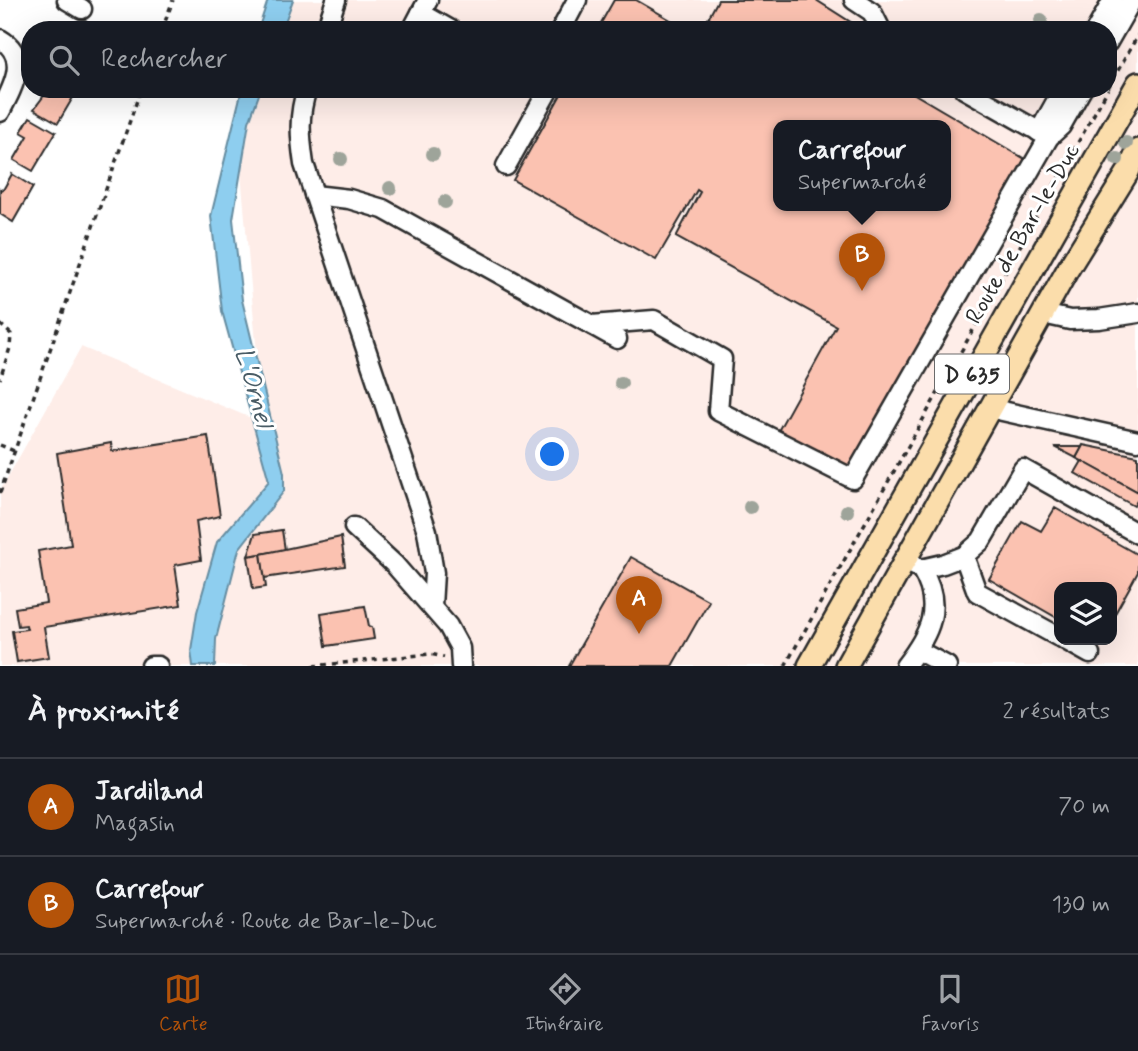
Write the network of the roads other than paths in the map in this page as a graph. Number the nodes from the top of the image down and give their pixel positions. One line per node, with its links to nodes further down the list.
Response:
1 (336, 0): 7 (street)
2 (577, 0): 9 (street)
3 (855, 0): 10 (street)
4 (1113, 0): 11 (street)
5 (1132, 0): 12 (street)
6 (425, 6): 8 (street)
7 (329, 21)
8 (441, 21)
9 (566, 21)
10 (876, 21)
11 (1101, 21)
12 (1117, 26)
13 (0, 39): 20 (street)
14 (1138, 83): 43 (main road, Route de Bar-le-Duc / D 635)
15 (304, 98): 24 (street)
16 (544, 98): 23 (street)
17 (980, 98): 21 (street)
18 (1059, 98): 21 (street)
19 (1077, 98): 21 (street)
20 (0, 112)
21 (1044, 134): 27 (street)
22 (1138, 150): 26 (main road, D 635)
23 (506, 166)
24 (314, 195): 27 (street); 35 (street)
25 (1138, 313): 26 (street)
26 (1043, 314): 29 (main road, D 635)
27 (592, 325): 28 (street)
28 (617, 338)
29 (989, 408): 30 (street); 34 (main road, D 635)
30 (1138, 441)
31 (354, 527): 35 (street)
32 (1138, 534): 33 (street)
33 (964, 556): 34 (street); 36 (street)
34 (912, 564): 38 (street); 44 (main road, D 635)
35 (432, 606): 40 (street)
36 (1054, 634)
37 (1074, 645): 39 (street)
38 (917, 650): 45 (street); 46 (street)
39 (1090, 654)
40 (461, 663)
41 (151, 666): 42 (street)
42 (158, 666)
43 (809, 666)
44 (846, 666)
45 (905, 666)
46 (947, 666)

